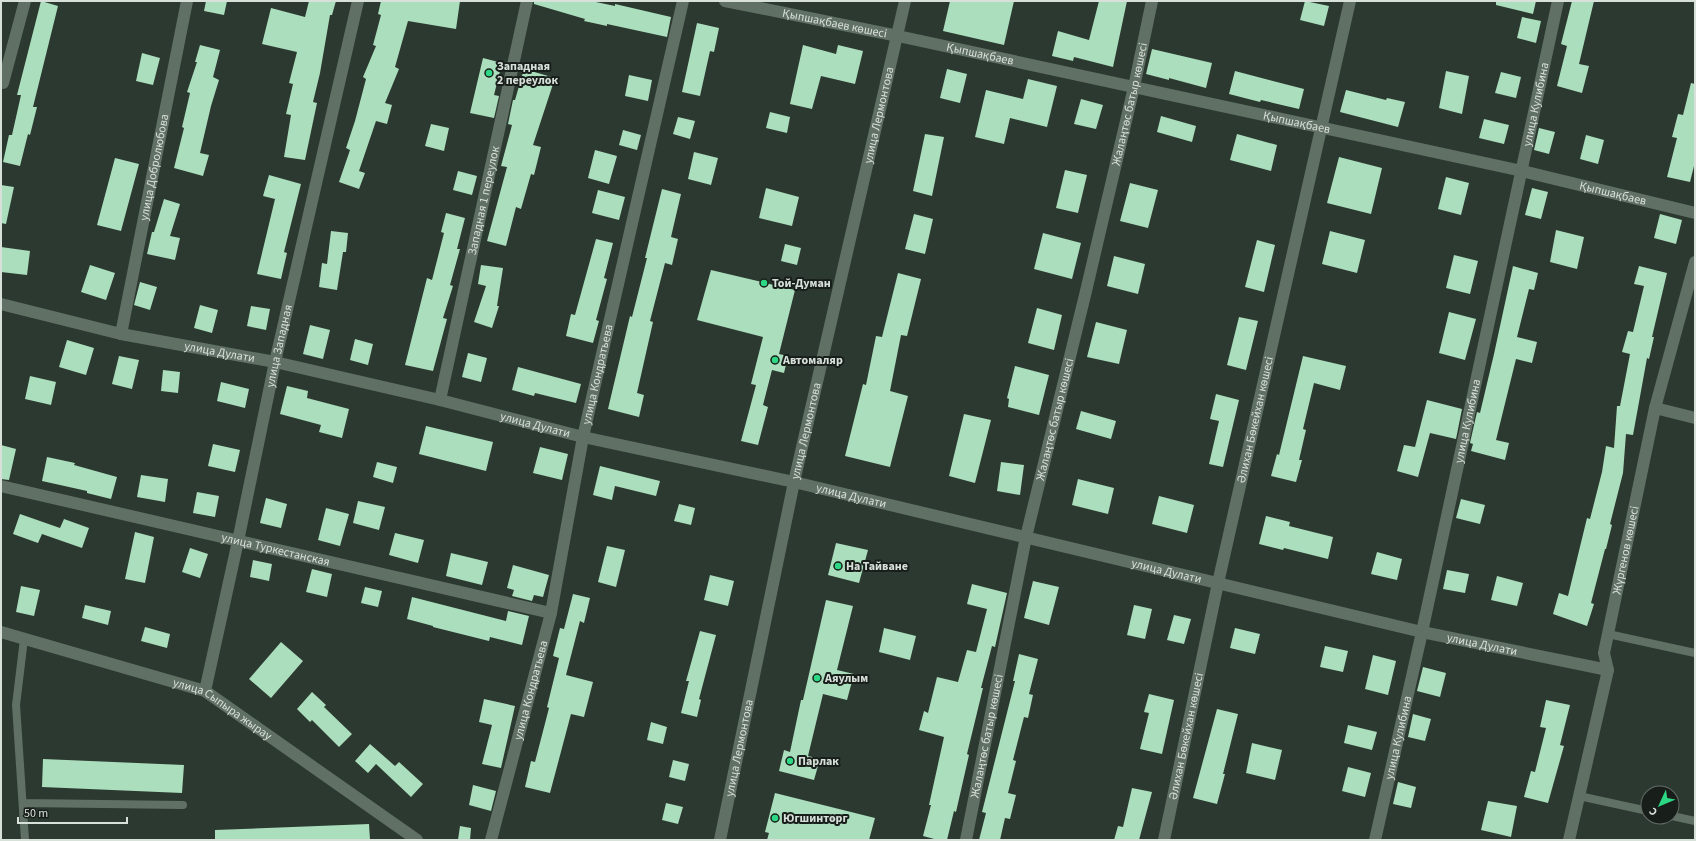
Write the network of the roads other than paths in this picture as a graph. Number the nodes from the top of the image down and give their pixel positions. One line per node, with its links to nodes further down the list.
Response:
1 (25, 1): 12 (street)
2 (187, 1): 19 (street, улица Добролюбова)
3 (358, 1): 20 (street, улица Западная)
4 (527, 1): 21 (street, Западная 1 переулок)
5 (683, 1): 24 (street, улица Кондратьева)
6 (725, 1): 11 (street, Қыпшақбаев көшесі)
7 (906, 1): 11 (street, улица Лермонтова)
8 (1152, 1): 13 (street, Жалаңтөс батыр көшесі)
9 (1350, 1): 14 (street, Әлихан Бөкейхан көшесі)
10 (1558, 1): 15 (street, улица Кулибина)
11 (898, 36): 13 (street, Қыпшақбаев); 25 (street, улица Лермонтова)
12 (3, 83)
13 (1134, 87): 14 (street, Қыпшақбаев); 27 (street, Жалаңтөс батыр көшесі)
14 (1320, 127): 15 (street, Қыпшақбаев); 29 (street, Әлихан Бөкейхан көшесі)
15 (1522, 171): 16 (street, Қыпшақбаев); 32 (street, улица Кулибина)
16 (1695, 213)
17 (1695, 262): 22 (street, Жүргенов көшесі)
18 (1, 304): 19 (street, улица Дулати)
19 (121, 334): 20 (street, улица Дулати)
20 (275, 362): 21 (street, улица Дулати); 28 (street, улица Западная)
21 (440, 400): 24 (street, улица Дулати)
22 (1655, 408): 23 (street); 33 (street, Жүргенов көшесі)
23 (1695, 418)
24 (583, 438): 25 (street, улица Дулати); 30 (street, улица Кондратьева)
25 (794, 482): 27 (street, улица Дулати); 47 (street, улица Лермонтова)
26 (1, 486): 28 (street, улица Туркестанская)
27 (1026, 537): 29 (street, улица Дулати); 48 (street, Жалаңтөс батыр көшесі)
28 (238, 541): 30 (street, улица Туркестанская); 37 (street, улица Западная)
29 (1218, 583): 32 (street, улица Дулати); 49 (street, Әлихан Бөкейхан көшесі)
30 (551, 613): 46 (street, улица Кондратьева)
31 (1, 632): 34 (street, улица Сыпыра жырау)
32 (1422, 632): 36 (street, улица Дулати); 50 (street, улица Кулибина)
33 (1608, 634): 35 (lane); 36 (street, Жүргенов көшесі)
34 (24, 639): 37 (street, улица Сыпыра жырау); 39 (lane)
35 (1695, 653)
36 (1608, 670): 38 (street, Жүргенов көшесі)
37 (204, 691): 45 (street, улица Сыпыра жырау)
38 (1579, 796): 41 (lane); 51 (street, Жүргенов көшесі)
39 (22, 803): 40 (lane); 44 (lane)
40 (183, 805)
41 (1640, 809)
42 (1680, 818): 43 (lane)
43 (1695, 821)
44 (25, 840)
45 (417, 840)
46 (491, 840)
47 (720, 840)
48 (966, 840)
49 (1164, 840)
50 (1375, 840)
51 (1569, 840)

